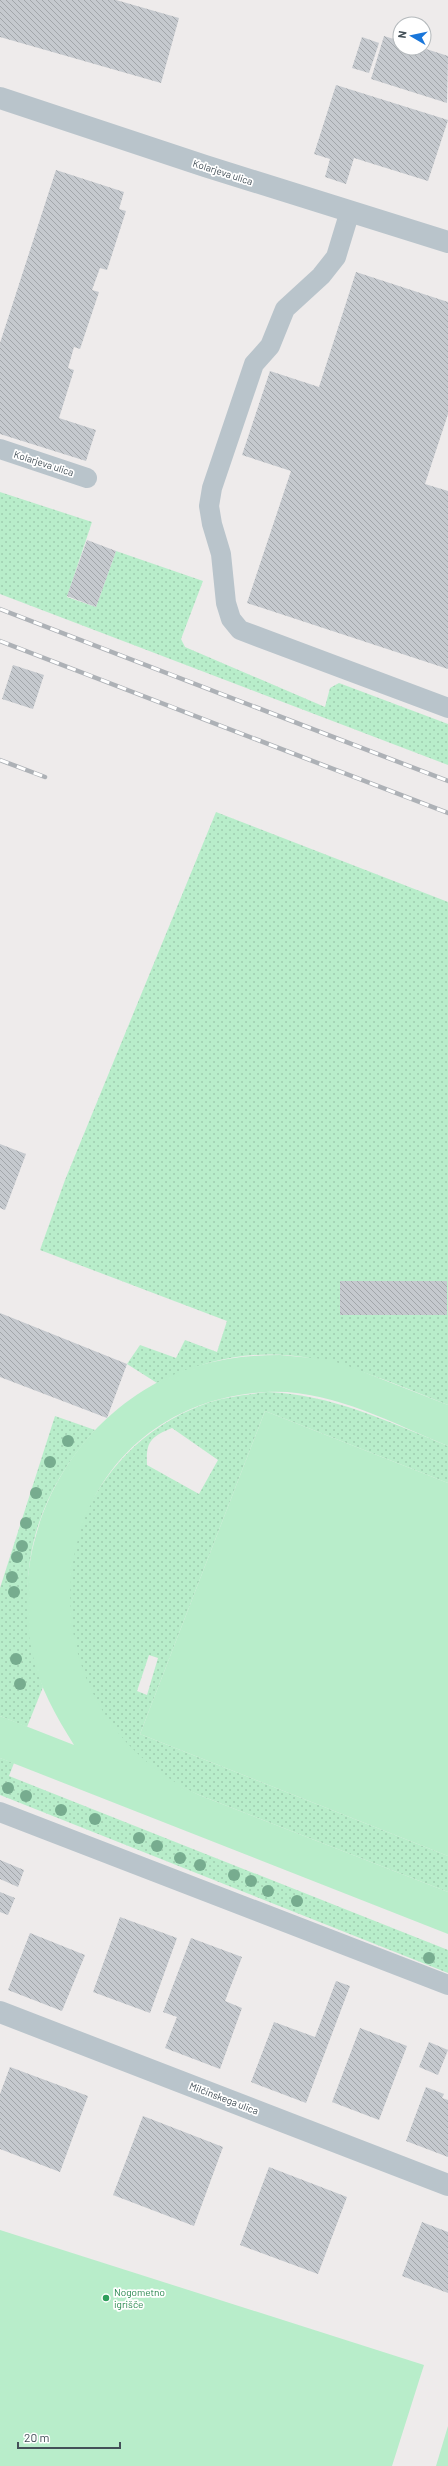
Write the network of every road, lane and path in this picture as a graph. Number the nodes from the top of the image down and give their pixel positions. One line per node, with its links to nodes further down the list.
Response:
1 (0, 98): 2 (street, Kolarjeva ulica)
2 (350, 212): 3 (street, Kolarjeva ulica); 6 (lane)
3 (448, 242)
4 (0, 449): 5 (lane, Kolarjeva ulica)
5 (87, 478)
6 (448, 708)
7 (0, 1812): 8 (lane)
8 (448, 1985)
9 (0, 2012): 10 (street, Milčinskega ulica)
10 (448, 2185)

